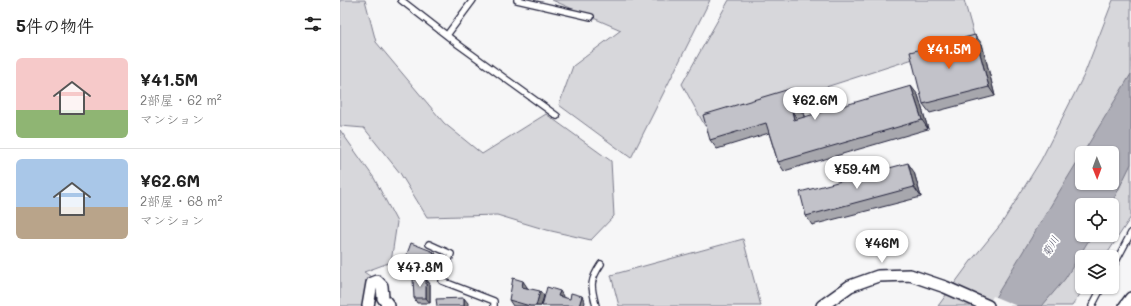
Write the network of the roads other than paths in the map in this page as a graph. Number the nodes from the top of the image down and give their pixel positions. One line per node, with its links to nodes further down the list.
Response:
1 (401, 0): 5 (lane)
2 (473, 0): 5 (lane)
3 (517, 0): 4 (lane)
4 (591, 17)
5 (447, 35): 6 (lane)
6 (558, 116)
7 (1131, 233): 9 (lane)
8 (429, 244): 15 (lane)
9 (1119, 256)
10 (601, 264): 16 (lane)
11 (1098, 294): 19 (lane)
12 (1131, 298): 20 (street)
13 (368, 306): 14 (street)
14 (389, 306)
15 (494, 306)
16 (596, 306)
17 (822, 306): 18 (street)
18 (988, 306)
19 (1092, 306)
20 (1125, 306)

